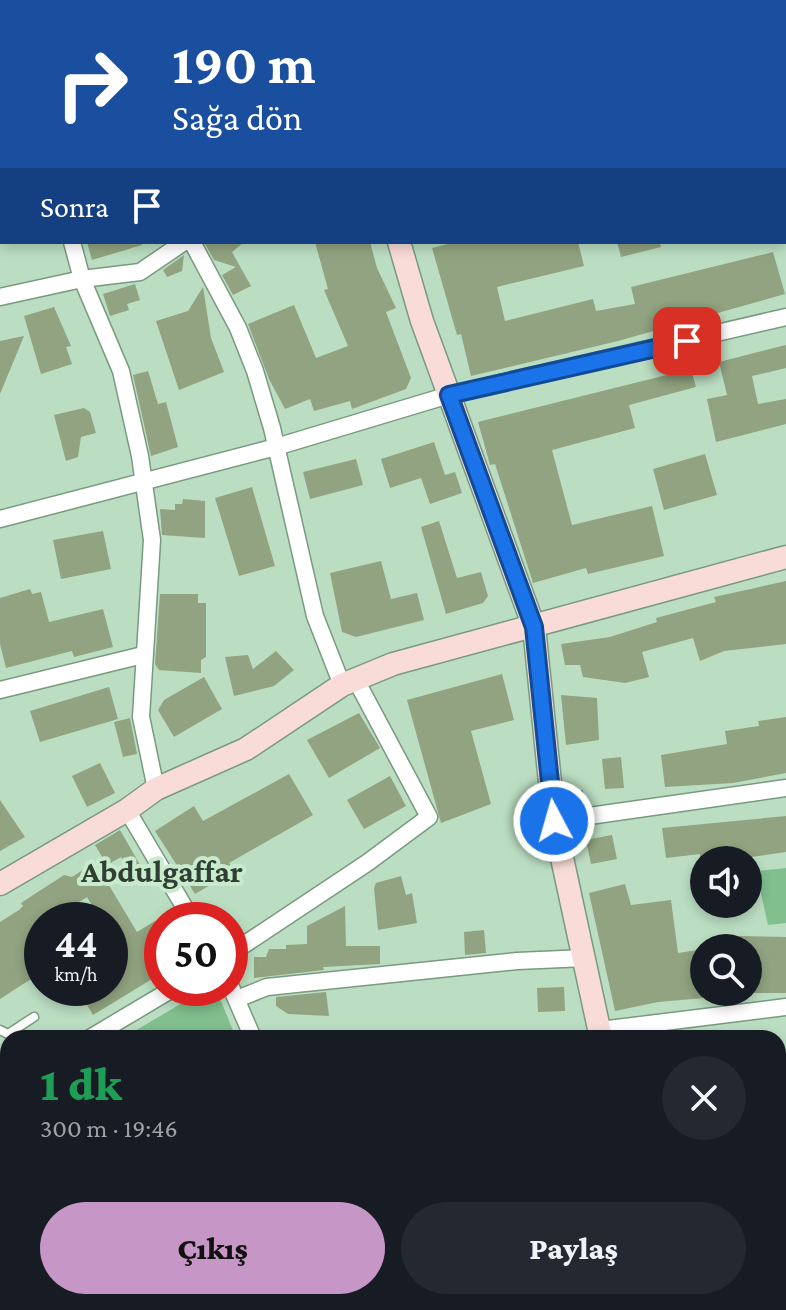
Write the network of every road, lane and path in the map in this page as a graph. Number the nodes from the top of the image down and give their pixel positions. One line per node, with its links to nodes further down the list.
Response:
1 (73, 244): 5 (street)
2 (181, 244): 5 (street)
3 (193, 244): 9 (street)
4 (400, 244): 8 (main road)
5 (82, 279): 6 (street); 10 (street)
6 (0, 297)
7 (786, 317): 8 (street)
8 (449, 395): 9 (street); 13 (main road)
9 (276, 447): 10 (street); 15 (street)
10 (144, 481): 11 (street); 14 (street)
11 (0, 519)
12 (786, 557): 13 (main road)
13 (534, 627): 15 (main road); 20 (main road)
14 (143, 655): 16 (street); 18 (street)
15 (349, 682): 18 (main road); 23 (street)
16 (0, 690)
17 (786, 788): 20 (street)
18 (156, 789): 19 (main road)
19 (127, 810): 21 (main road); 22 (street)
20 (554, 821): 24 (main road)
21 (0, 884)
22 (181, 902)
23 (248, 942)
24 (586, 958): 25 (street); 33 (main road)
25 (248, 990)
26 (144, 1006): 31 (street)
27 (239, 1006): 32 (street)
28 (786, 1007): 34 (street)
29 (34, 1017): 30 (lane)
30 (14, 1030)
31 (103, 1030)
32 (250, 1030)
33 (599, 1030)
34 (628, 1030)

